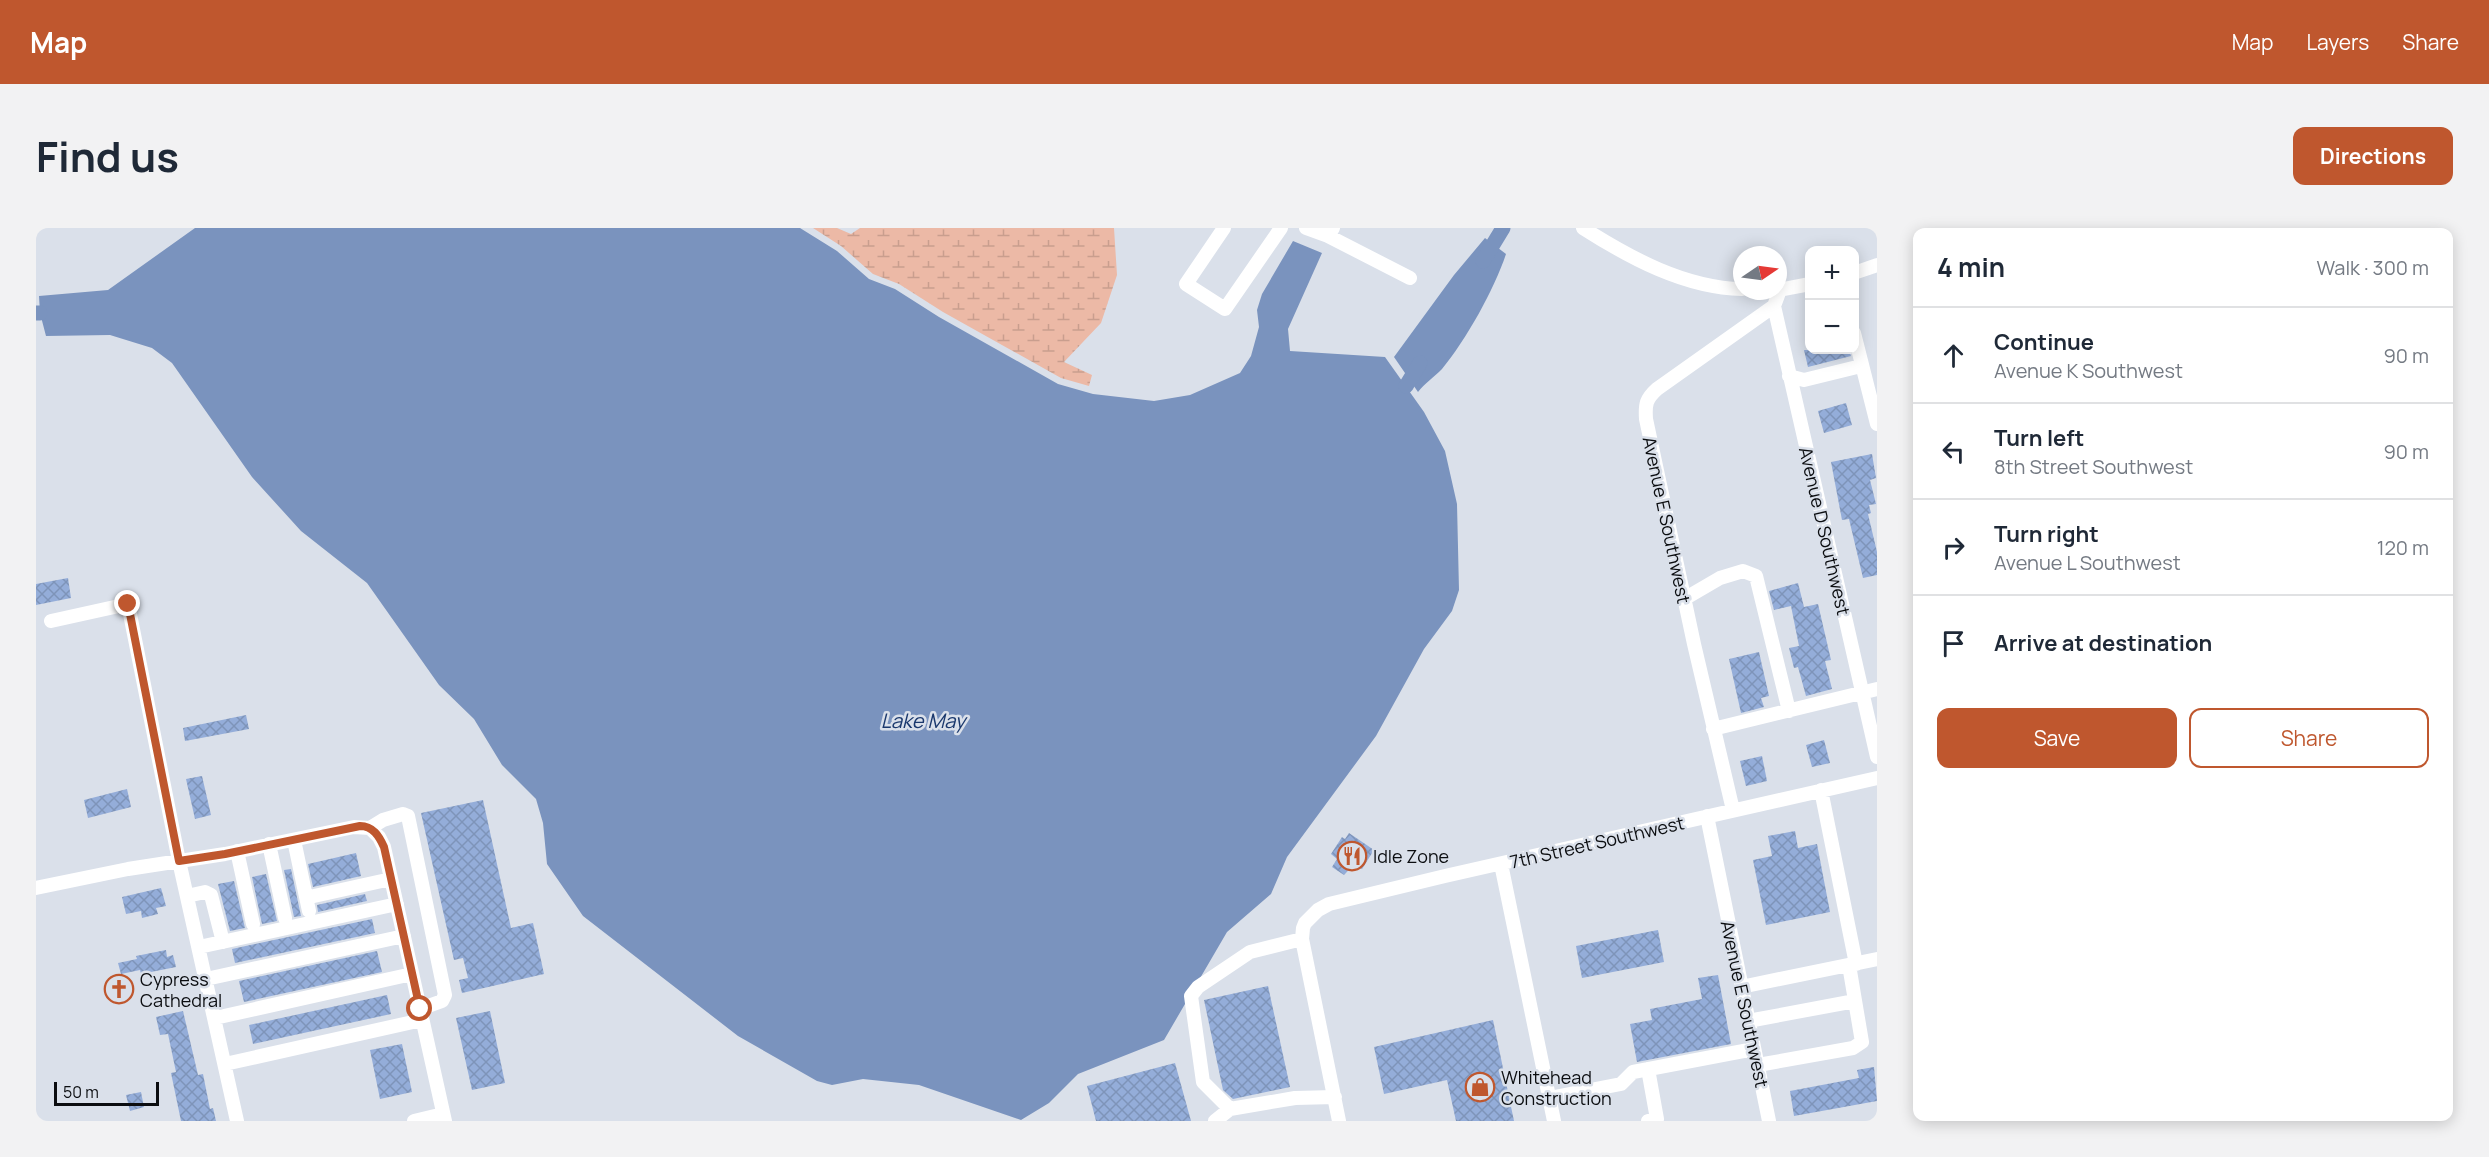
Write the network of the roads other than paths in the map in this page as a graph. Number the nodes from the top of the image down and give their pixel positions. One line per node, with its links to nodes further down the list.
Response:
1 (1224, 228): 2 (street)
2 (1281, 228)
3 (1305, 228): 5 (street)
4 (1583, 228): 10 (street)
5 (1330, 232): 8 (street)
6 (1877, 265): 7 (street)
7 (1859, 271)
8 (1410, 278)
9 (1805, 285): 11 (street)
10 (1733, 287)
11 (1787, 288)
12 (1776, 300): 13 (street)
13 (1774, 306): 16 (street, Avenue D Southwest); 18 (street, Avenue E Southwest)
14 (1859, 353): 17 (street)
15 (1857, 368): 16 (street)
16 (1789, 375): 21 (street, Avenue D Southwest)
17 (1877, 424)
18 (1684, 599): 22 (street); 23 (street, Avenue E Southwest)
19 (51, 621): 33 (street)
20 (1877, 689): 21 (street)
21 (1862, 693): 22 (street); 24 (street, Avenue D Southwest)
22 (1789, 711): 23 (street)
23 (1713, 729): 27 (street, Avenue E Southwest)
24 (1877, 757)
25 (1877, 778): 26 (street, 7th Street Southwest)
26 (1821, 790): 27 (street, 7th Street Southwest); 48 (street)
27 (1733, 810): 28 (street, 7th Street Southwest)
28 (1707, 816): 34 (street, 7th Street Southwest); 51 (street, Avenue E Southwest)
29 (370, 828): 30 (street); 35 (street); 53 (street)
30 (294, 840): 31 (street); 40 (street)
31 (269, 844): 32 (street); 41 (street)
32 (237, 851): 33 (street); 42 (street)
33 (179, 861): 36 (street); 37 (street)
34 (1501, 864): 44 (street, 7th Street Southwest); 61 (street)
35 (391, 879): 38 (street); 39 (street)
36 (36, 888)
37 (187, 896): 45 (street); 46 (street)
38 (314, 896)
39 (397, 904): 43 (street); 45 (street)
40 (309, 911)
41 (285, 918)
42 (253, 924)
43 (404, 936): 49 (street); 50 (street)
44 (1302, 939): 60 (street); 62 (street)
45 (223, 942): 46 (street)
46 (199, 947): 50 (street)
47 (1877, 959): 48 (street)
48 (1853, 964): 51 (street); 52 (street)
49 (412, 974): 53 (street); 54 (street)
50 (206, 979): 54 (street)
51 (1741, 987): 55 (street, Avenue E Southwest)
52 (1855, 1001): 55 (street); 58 (street)
53 (421, 1015): 57 (street); 63 (street)
54 (215, 1018): 57 (street)
55 (1748, 1021): 56 (street, Avenue E Southwest)
56 (1754, 1049): 58 (street, Avenue E Southwest); 59 (street)
57 (225, 1064): 64 (street)
58 (1758, 1065): 70 (street, Avenue E Southwest)
59 (1648, 1069): 61 (street); 69 (street)
60 (1335, 1097): 62 (street); 67 (street)
61 (1549, 1098): 68 (street)
62 (1230, 1109): 66 (street)
63 (444, 1118): 65 (street)
64 (237, 1121)
65 (414, 1121)
66 (1215, 1121)
67 (1339, 1121)
68 (1554, 1121)
69 (1648, 1121)
70 (1769, 1121)

